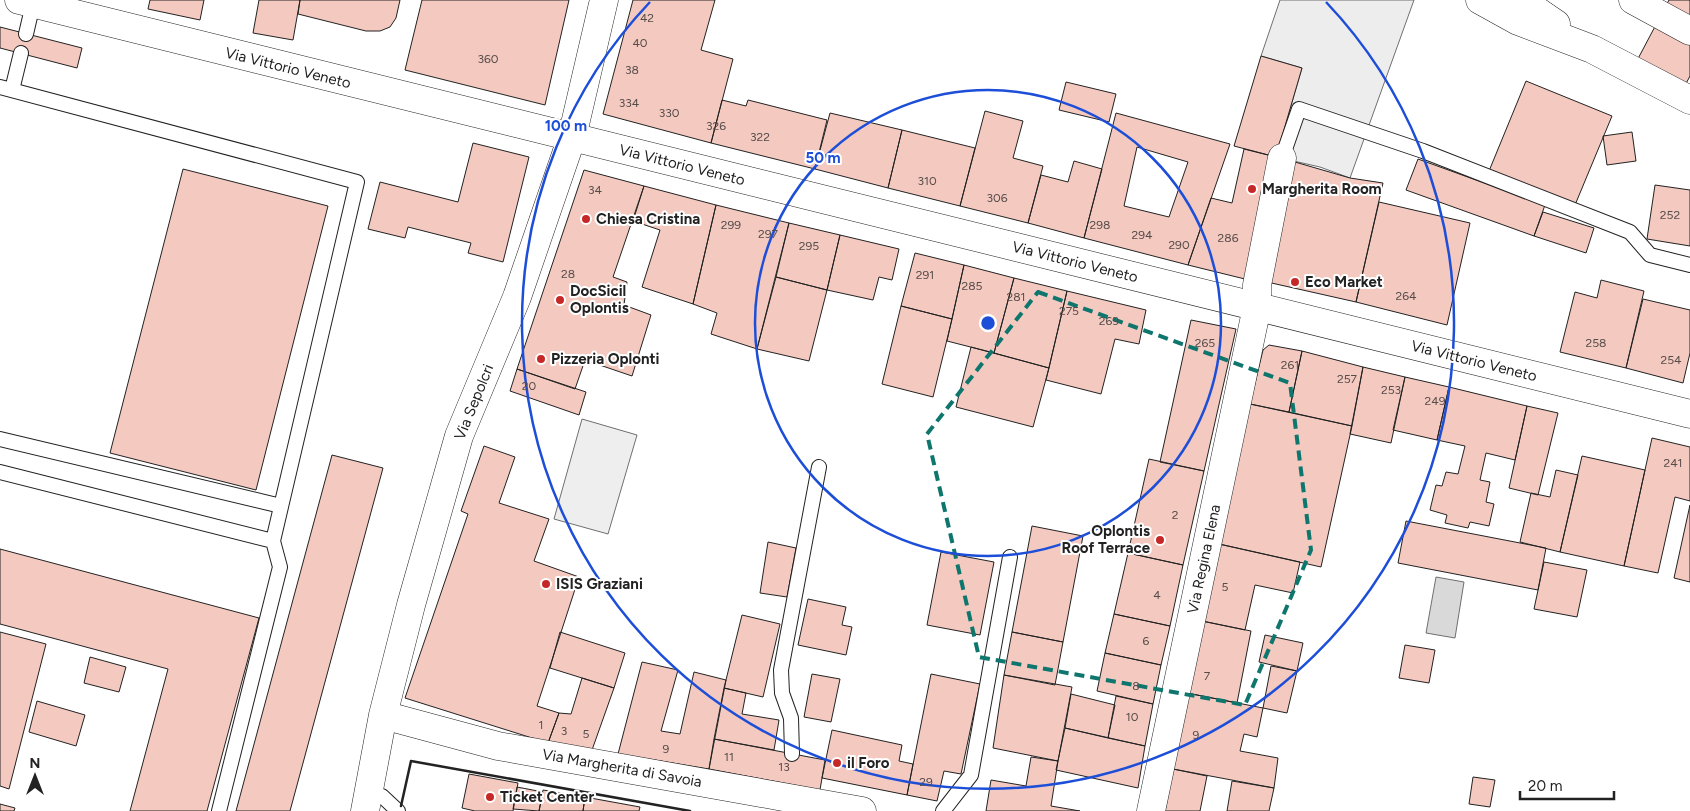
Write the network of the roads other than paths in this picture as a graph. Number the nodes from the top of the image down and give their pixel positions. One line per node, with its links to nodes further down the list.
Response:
1 (604, 0): 12 (main road, Via Sepolcri)
2 (1480, 0): 8 (main road)
3 (1521, 0): 8 (main road)
4 (1633, 0): 6 (main road)
5 (26, 2): 7 (lane); 12 (main road, Via Vittorio Veneto)
6 (1690, 31)
7 (26, 34)
8 (1592, 49): 11 (main road)
9 (21, 53): 10 (lane)
10 (6, 89): 20 (lane)
11 (1690, 100)
12 (572, 138): 15 (main road, Via Vittorio Veneto); 23 (main road, Via Sepolcri)
13 (1282, 158): 14 (lane); 15 (main road)
14 (1690, 266)
15 (1257, 307): 16 (main road, Via Vittorio Veneto); 30 (main road, Via Regina Elena)
16 (1690, 412)
17 (0, 439): 20 (lane)
18 (819, 468): 24 (lane)
19 (0, 472): 21 (lane)
20 (281, 506): 21 (lane)
21 (273, 541): 26 (lane)
22 (1010, 557): 29 (lane)
23 (383, 715): 25 (main road, Via Sepolcri); 28 (main road, Via Margherita di Savoia)
24 (792, 754)
25 (367, 802): 27 (lane)
26 (219, 811)
27 (398, 811)
28 (862, 811)
29 (942, 811)
30 (1151, 811)

